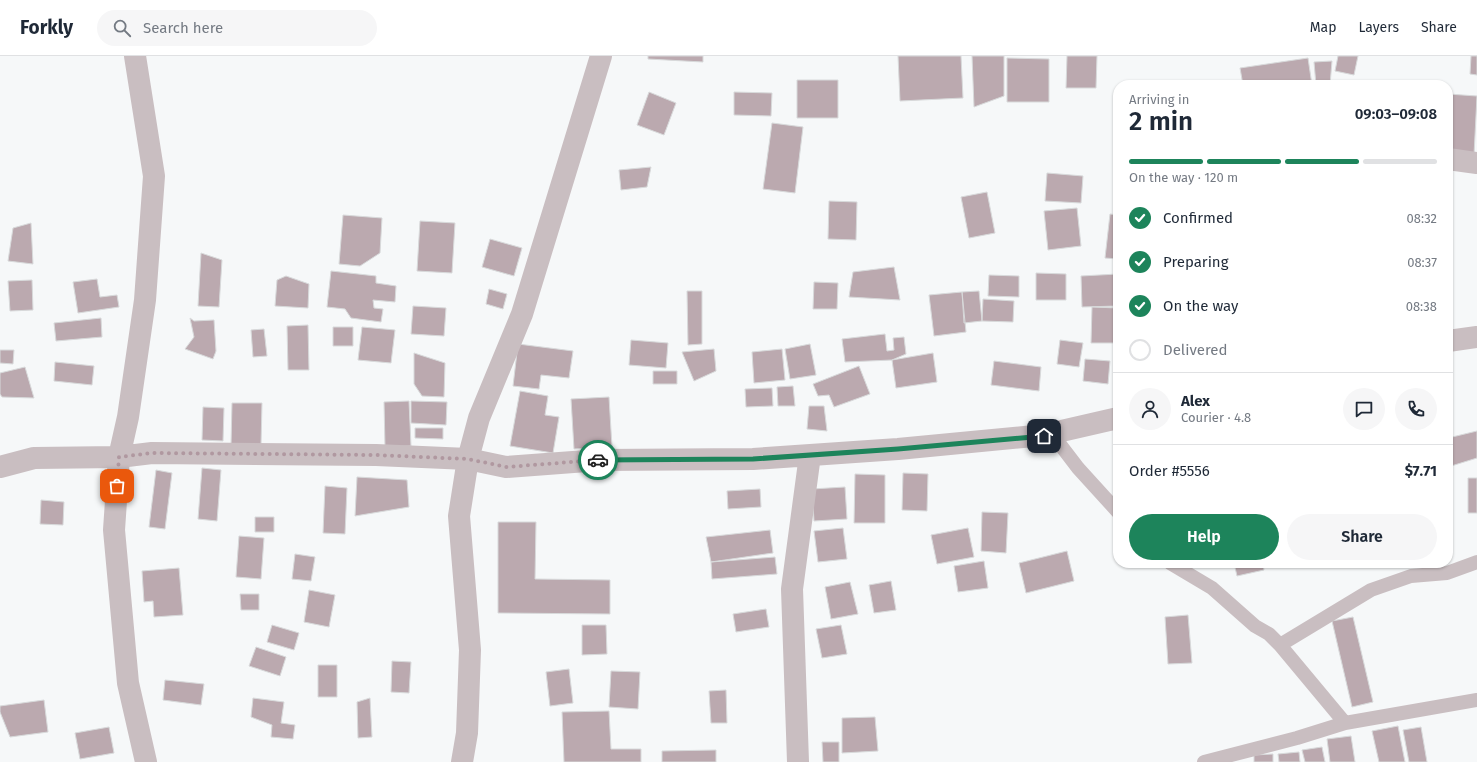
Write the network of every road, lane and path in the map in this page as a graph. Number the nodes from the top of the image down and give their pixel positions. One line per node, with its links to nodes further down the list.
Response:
1 (135, 56): 10 (street)
2 (601, 56): 11 (street)
3 (1453, 160): 4 (street)
4 (1477, 163)
5 (1477, 337): 6 (street)
6 (1453, 340)
7 (1113, 419): 8 (street)
8 (1052, 434): 9 (street); 13 (lane)
9 (810, 455): 11 (street); 21 (street)
10 (119, 457): 11 (street); 12 (street); 19 (street)
11 (468, 459): 20 (street)
12 (0, 467)
13 (1113, 506)
14 (1477, 562): 16 (lane)
15 (1178, 568): 16 (lane)
16 (1280, 645): 18 (lane)
17 (1477, 700): 18 (lane)
18 (1345, 722): 22 (lane)
19 (146, 762)
20 (462, 762)
21 (798, 762)
22 (1204, 762)

